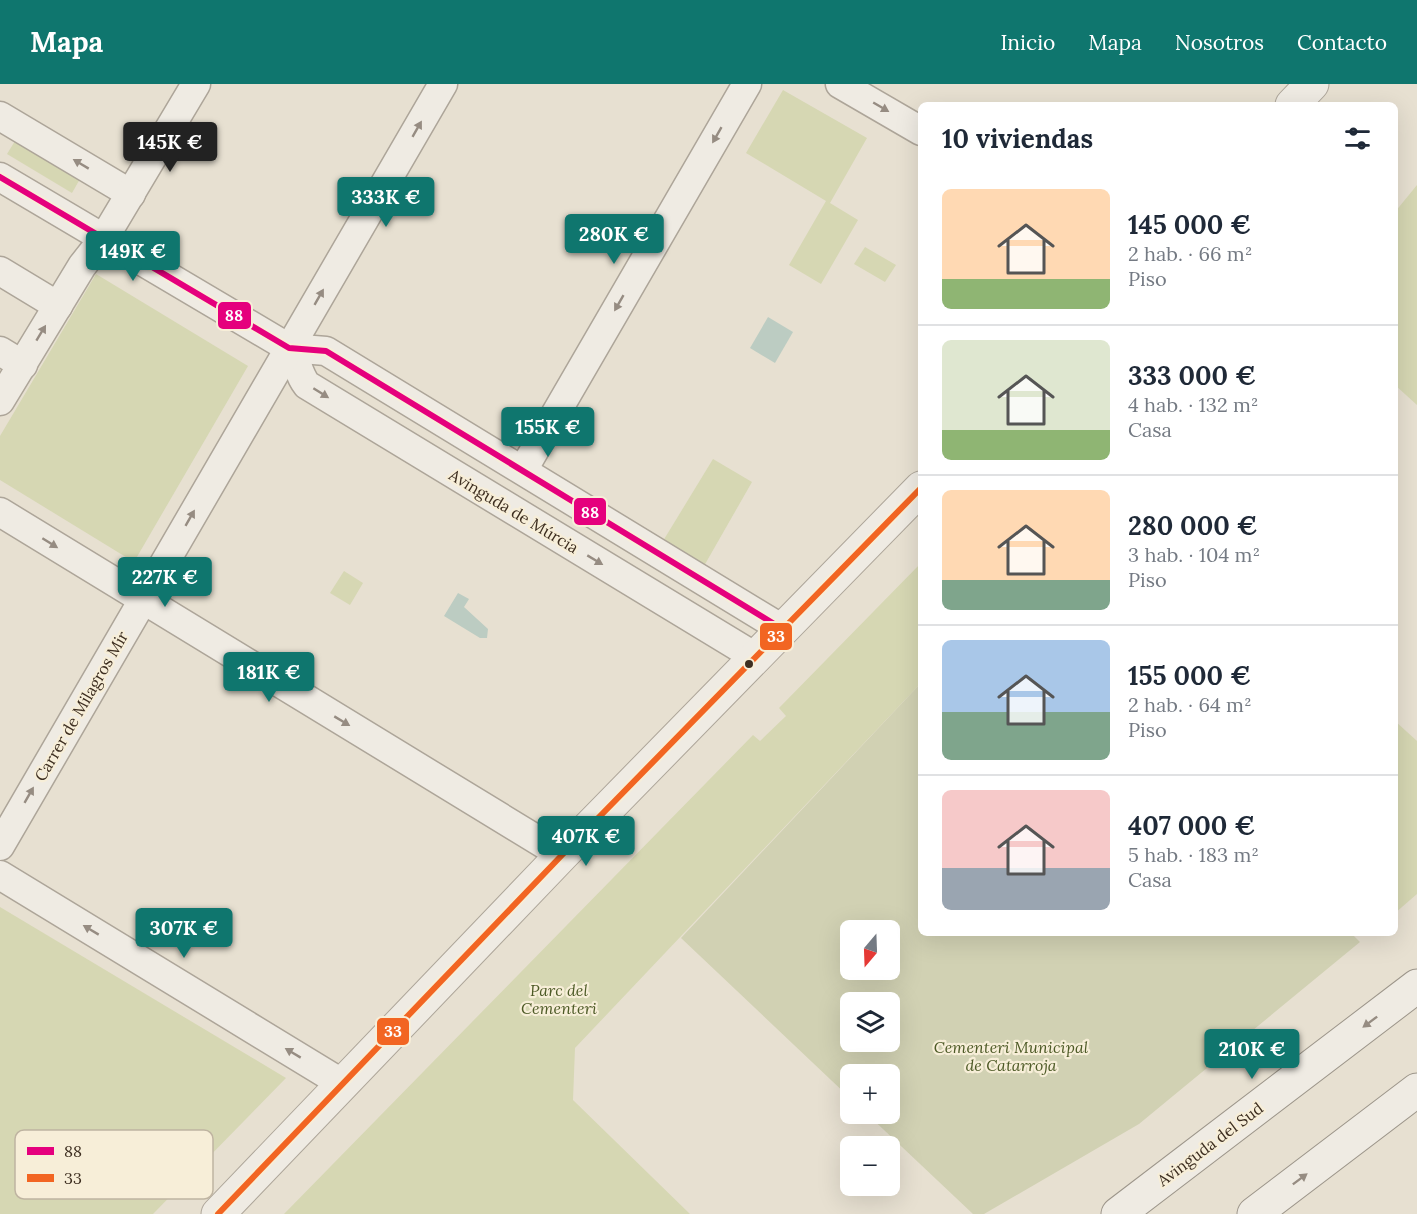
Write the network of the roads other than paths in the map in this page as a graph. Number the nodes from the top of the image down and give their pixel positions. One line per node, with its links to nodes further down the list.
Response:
1 (196, 84): 10 (street)
2 (443, 84): 14 (street, Carrer de Milagros Mir, one-way to 2)
3 (747, 84): 17 (street, one-way to 17)
4 (840, 84): 8 (street, one-way to 8)
5 (1312, 84): 6 (street)
6 (1295, 102)
7 (0, 116): 10 (street, one-way to 7)
8 (918, 129)
9 (0, 177): 11 (street)
10 (131, 195): 11 (street)
11 (104, 238): 13 (street); 14 (street)
12 (0, 271): 13 (street)
13 (58, 306): 15 (street, one-way to 13)
14 (289, 348): 17 (street); 20 (street, Carrer de Milagros Mir, one-way to 14); 22 (street, Avinguda de Múrcia, one-way to 22)
15 (11, 358): 16 (street)
16 (0, 401)
17 (523, 470): 21 (street)
18 (918, 491): 21 (street)
19 (0, 512): 20 (street, one-way to 20)
20 (143, 600): 23 (street, Carrer de Milagros Mir, one-way to 20); 24 (street, one-way to 24)
21 (784, 630): 22 (street)
22 (757, 658): 24 (street)
23 (0, 846)
24 (562, 855): 27 (street)
25 (0, 875): 27 (street, one-way to 25)
26 (1417, 986): 30 (street, Avinguda del Sud, one-way to 30)
27 (343, 1084): 29 (street)
28 (1417, 1090): 31 (street, one-way to 28)
29 (218, 1214)
30 (1118, 1214)
31 (1254, 1214)

